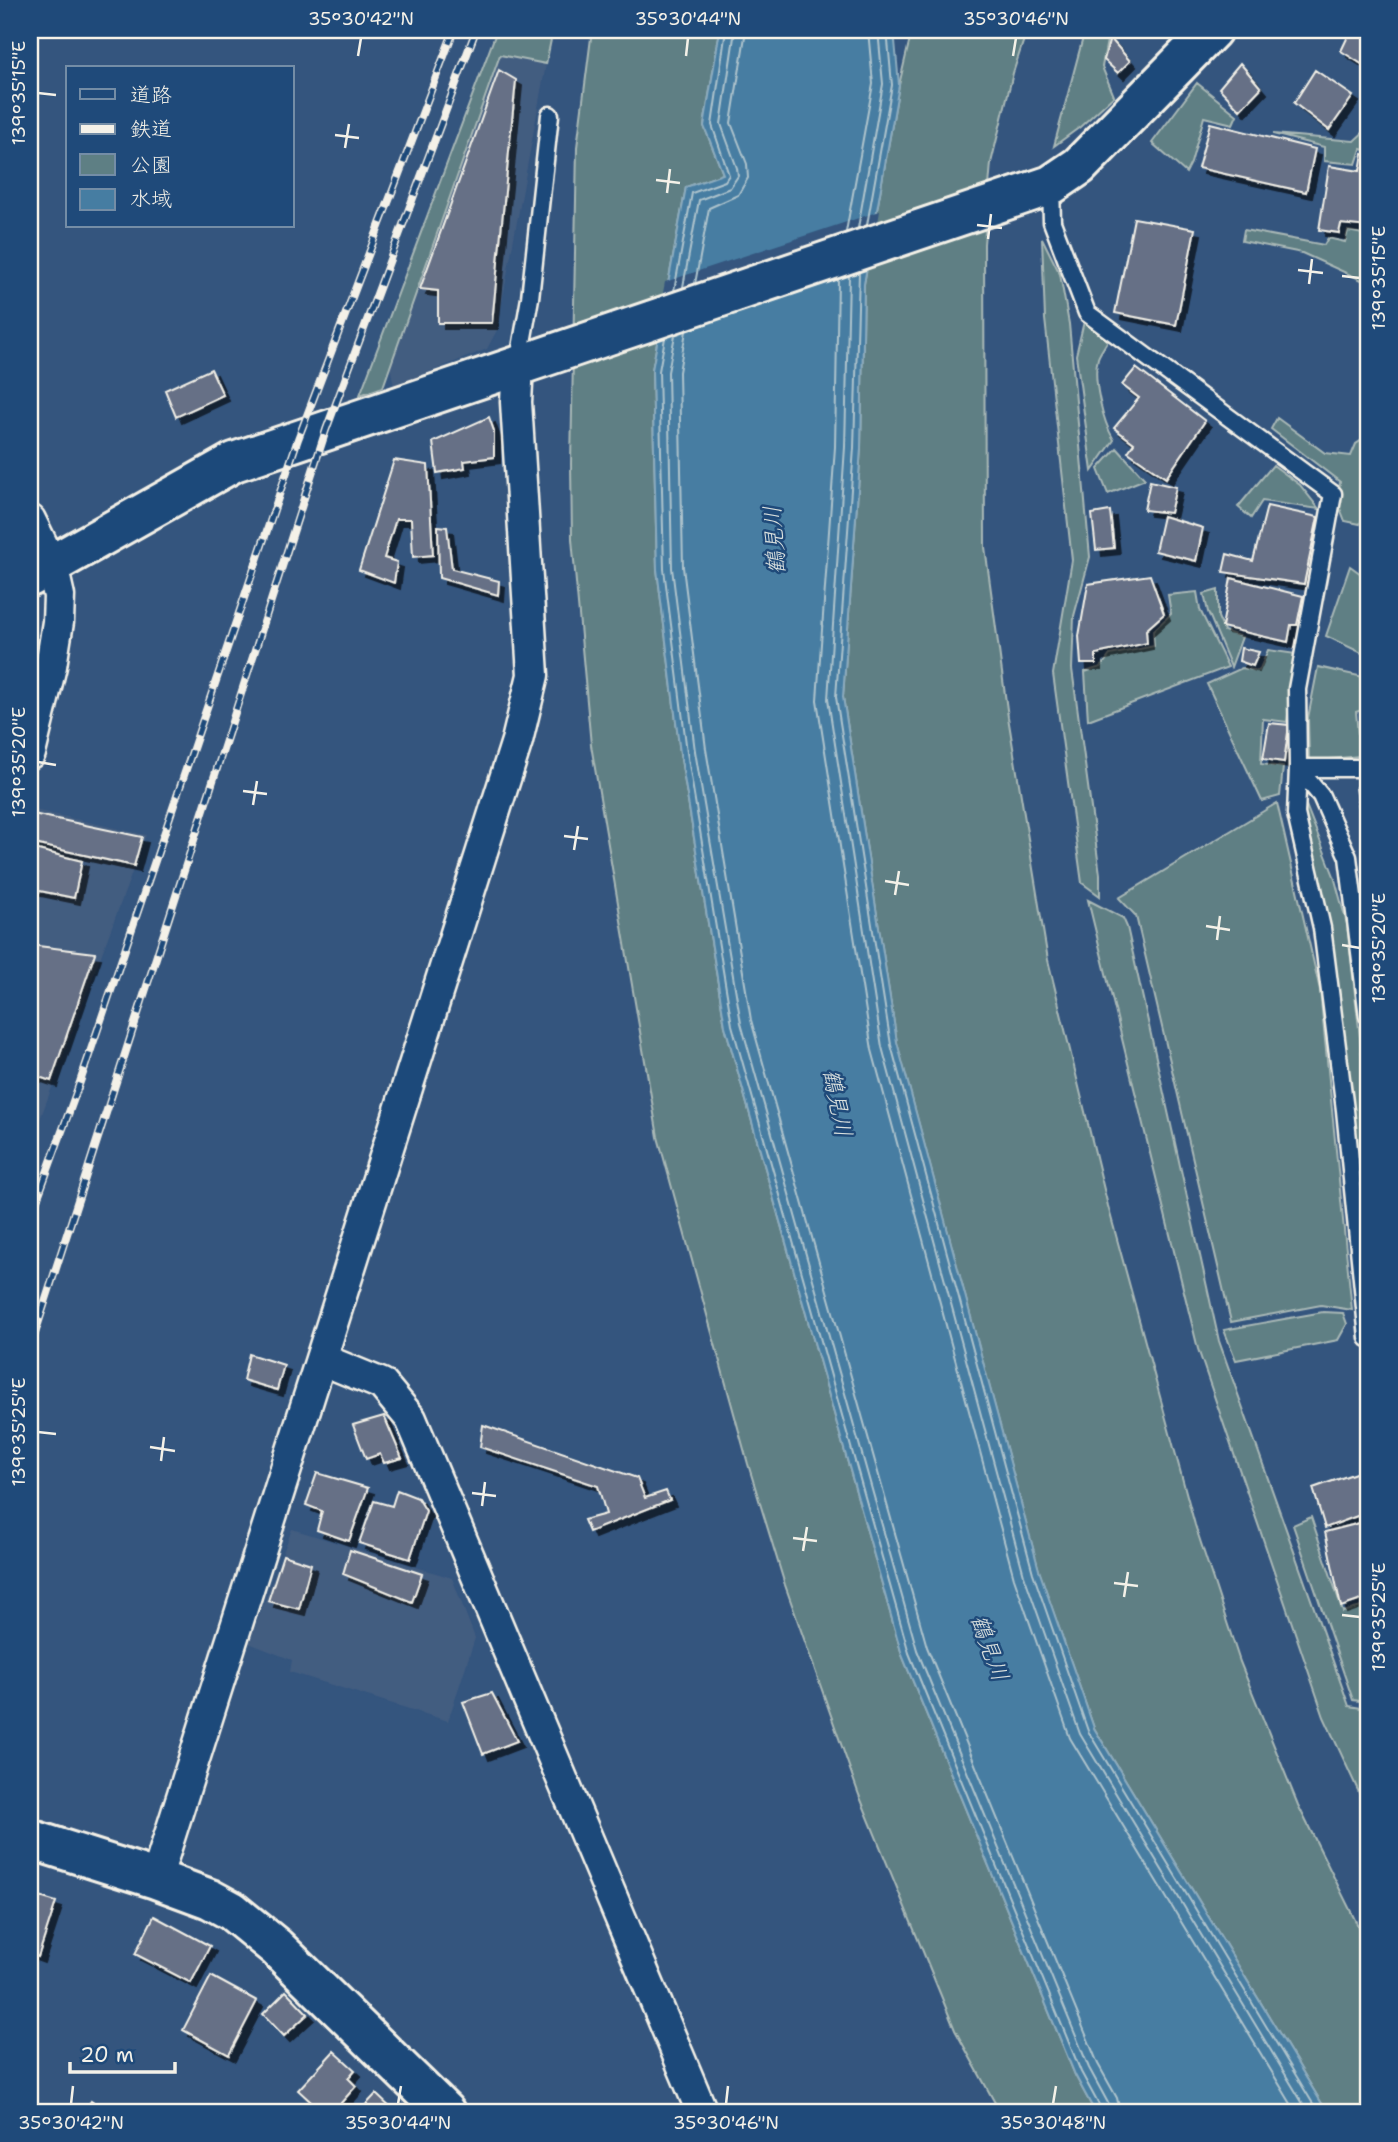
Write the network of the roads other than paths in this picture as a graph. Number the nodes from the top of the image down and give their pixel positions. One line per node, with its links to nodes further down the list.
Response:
1 (1212, 30): 3 (street)
2 (550, 115): 4 (lane)
3 (1039, 189): 4 (street); 8 (lane)
4 (533, 360): 6 (street); 12 (street)
5 (30, 520): 6 (street)
6 (41, 571): 7 (street)
7 (30, 753)
8 (1298, 768): 9 (lane); 10 (lane); 11 (lane)
9 (1368, 768)
10 (1368, 1016)
11 (1368, 1338)
12 (321, 1359): 14 (street); 16 (street)
13 (30, 1839): 14 (street)
14 (156, 1879): 15 (street)
15 (445, 2112)
16 (702, 2112)

